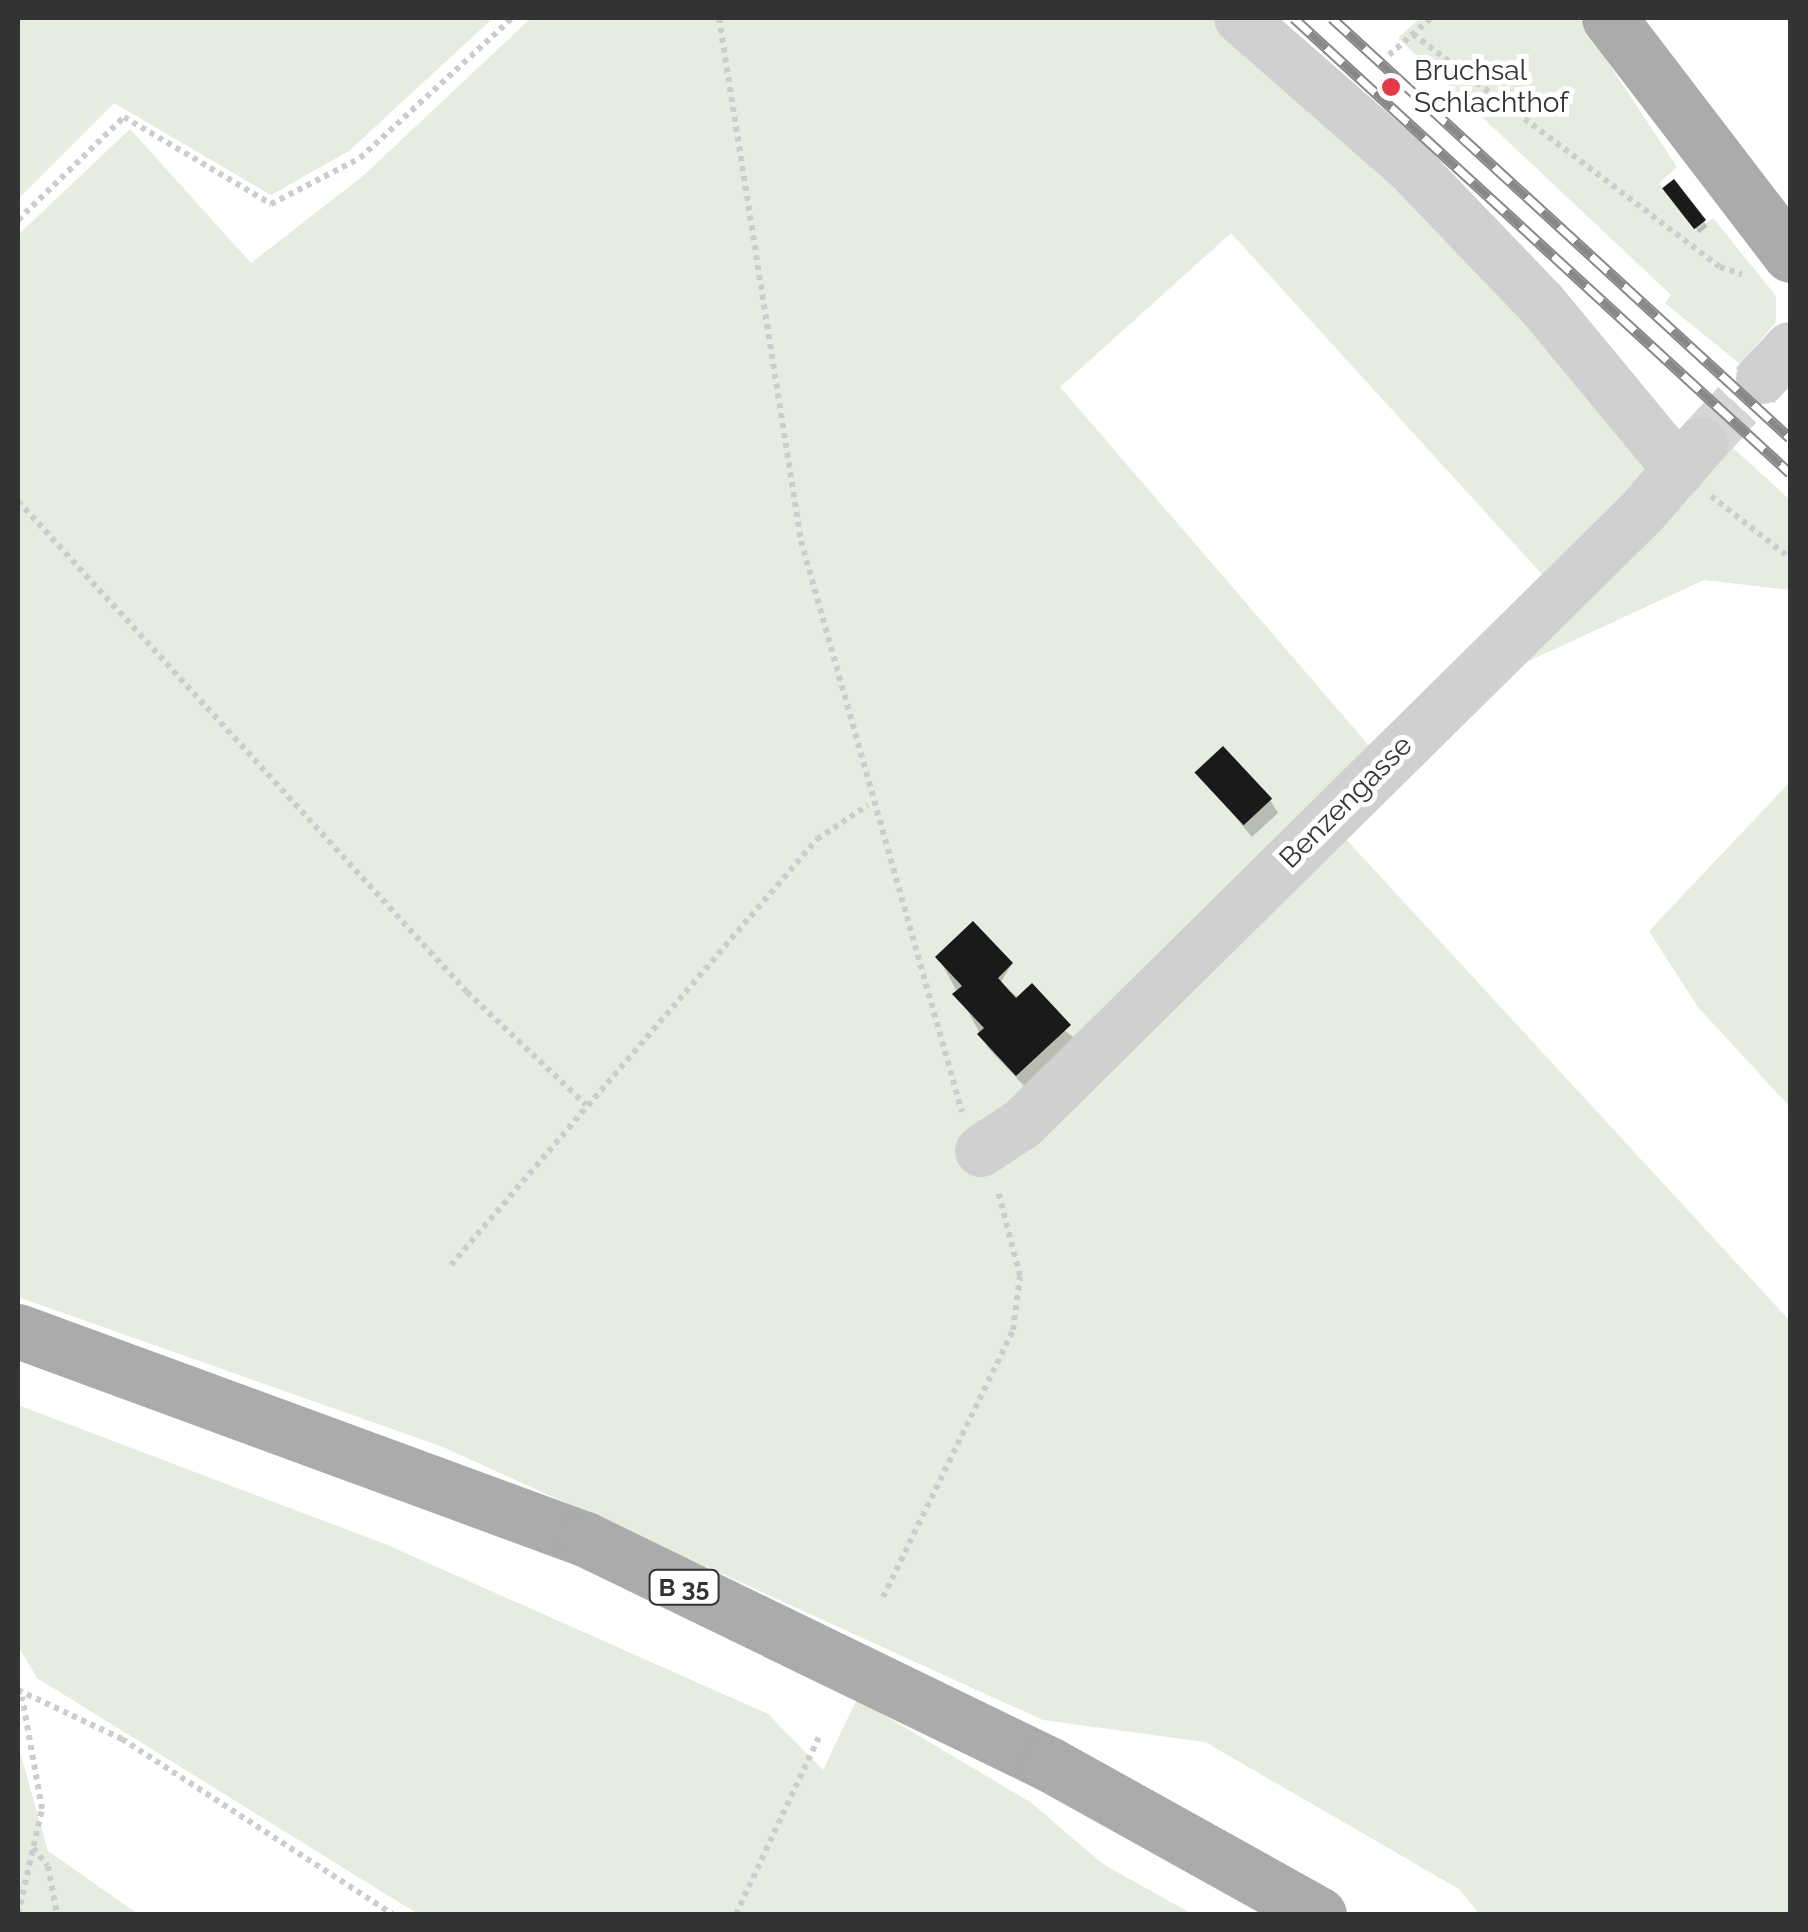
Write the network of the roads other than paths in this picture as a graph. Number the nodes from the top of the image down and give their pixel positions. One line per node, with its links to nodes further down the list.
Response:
1 (1240, 18): 4 (lane, Benzengasse)
2 (1610, 18): 3 (main road)
3 (1785, 249)
4 (981, 1150)
5 (18, 1331): 6 (main road, B 35)
6 (1320, 1914)

